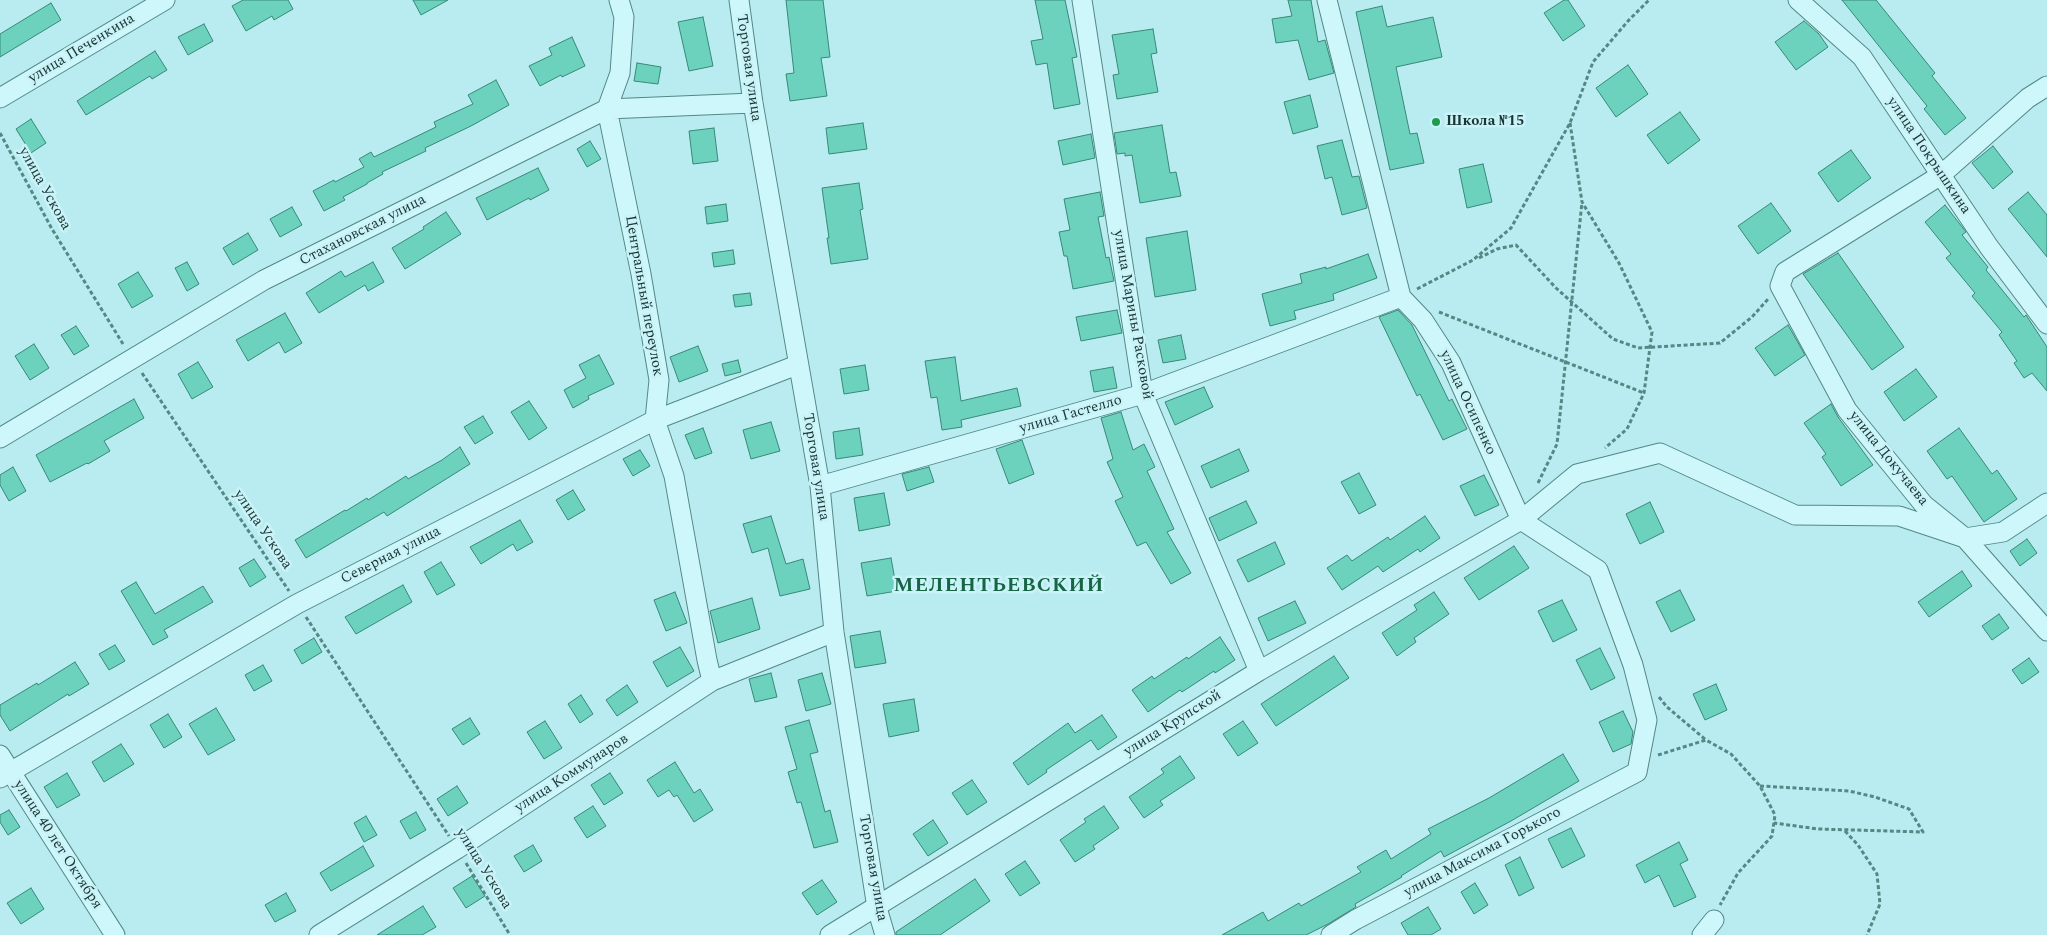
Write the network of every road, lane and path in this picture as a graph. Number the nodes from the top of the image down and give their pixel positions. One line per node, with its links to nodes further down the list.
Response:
1 (165, 0): 9 (street, улица Печенкина)
2 (619, 0): 11 (street)
3 (739, 0): 10 (street, Торговая улица)
4 (1082, 0): 25 (street, улица Марины Расковой)
5 (1327, 0): 18 (street, улица Осипенко)
6 (1649, 0): 12 (path)
7 (1798, 0): 14 (street, улица Покрышкина)
8 (2047, 86): 14 (street)
9 (0, 98)
10 (753, 103): 11 (street, Стахановская улица); 23 (street, Торговая улица)
11 (607, 109): 21 (street, Стахановская улица); 26 (street, Центральный переулок)
12 (1570, 123): 15 (path); 16 (path)
13 (0, 134): 21 (path, улица Ускова)
14 (1941, 175): 17 (street); 20 (street, улица Покрышкина)
15 (1582, 202): 22 (path); 24 (path)
16 (1473, 260): 17 (path); 18 (path)
17 (1780, 286): 33 (street, улица Докучаева)
18 (1401, 297): 25 (street, улица Гастелло); 32 (street, улица Осипенко)
19 (1437, 311): 22 (path)
20 (2047, 324)
21 (132, 359): 27 (street, Стахановская улица); 34 (path, улица Ускова)
22 (1565, 362): 24 (path); 30 (path)
23 (797, 364): 26 (street, Северная улица); 29 (street, Торговая улица)
24 (1644, 393): 28 (path)
25 (1143, 394): 29 (street, улица Гастелло); 37 (street, улица Марины Расковой)
26 (655, 420): 34 (street, Северная улица); 38 (street, Центральный переулок)
27 (0, 438)
28 (1598, 454)
29 (820, 486): 36 (street, Торговая улица)
30 (1537, 486)
31 (2047, 503): 33 (street)
32 (1521, 520): 33 (street, улица Крупской); 37 (street, улица Крупской); 42 (street)
33 (1965, 538): 35 (street, улица Докучаева)
34 (297, 604): 43 (street, Северная улица); 47 (path, улица Ускова)
35 (2047, 631)
36 (834, 632): 38 (street, улица Коммунаров); 48 (street, Торговая улица)
37 (1259, 671): 48 (street, улица Крупской)
38 (712, 681): 47 (street, улица Коммунаров)
39 (1656, 693): 40 (path)
40 (1706, 740): 42 (path); 44 (path)
41 (0, 755): 43 (street, улица 40 лет Октября)
42 (1637, 772): 55 (street, улица Максима Горького)
43 (5, 775): 50 (street, улица 40 лет Октября)
44 (1760, 786): 45 (path); 46 (path)
45 (1774, 823): 46 (path); 49 (path)
46 (1844, 830): 57 (path)
47 (457, 849): 51 (street, улица Коммунаров); 52 (path, улица Ускова)
48 (876, 908): 53 (street, улица Крупской); 54 (street, Торговая улица)
49 (1714, 920): 56 (street)
50 (115, 935)
51 (319, 935)
52 (510, 935)
53 (830, 935)
54 (885, 935)
55 (1331, 935)
56 (1702, 935)
57 (1867, 935)

